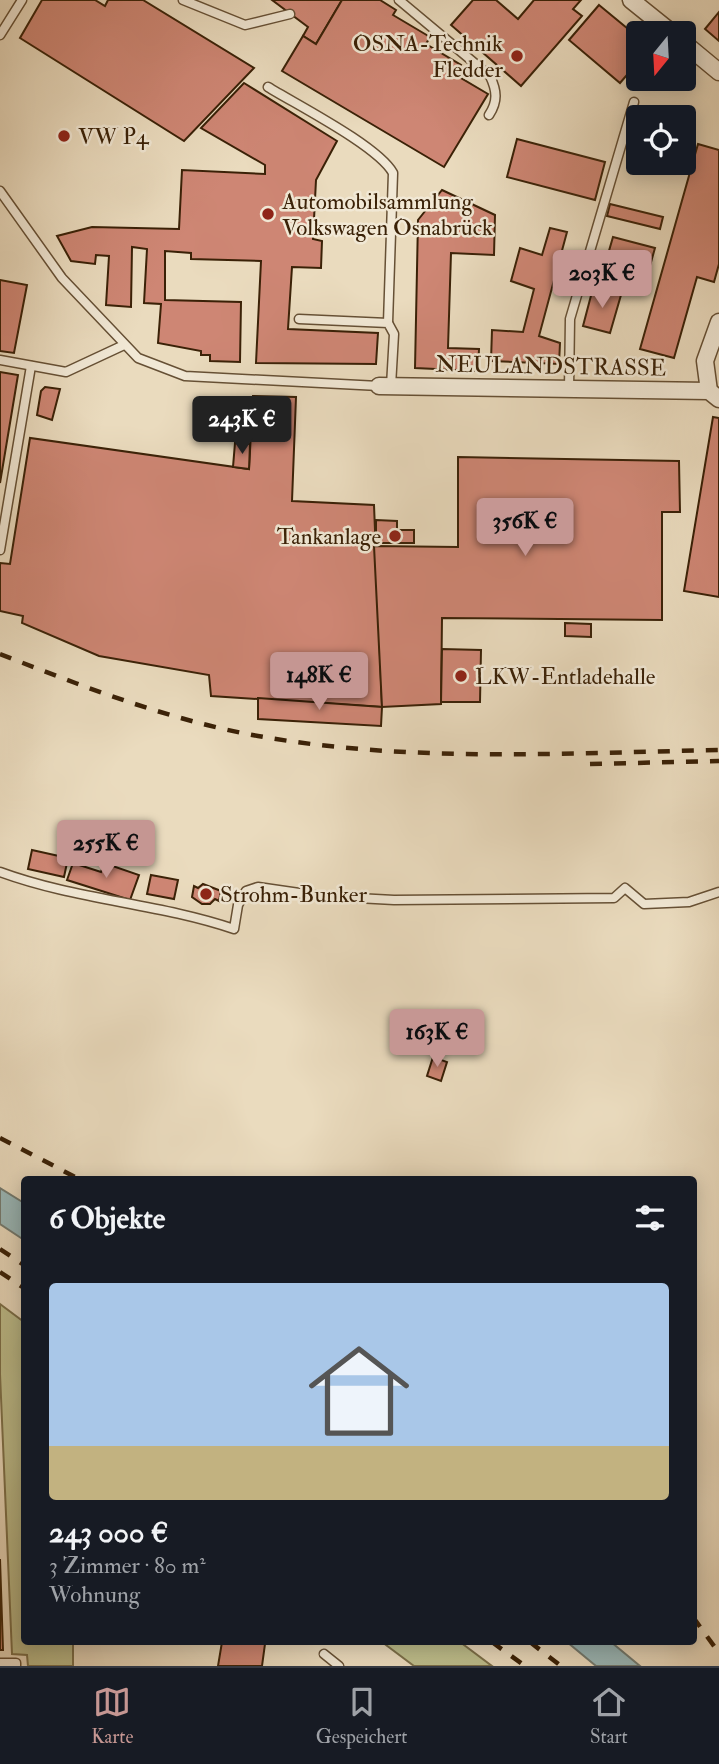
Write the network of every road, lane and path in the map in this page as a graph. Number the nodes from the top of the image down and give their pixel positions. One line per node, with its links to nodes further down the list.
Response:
1 (22, 0): 7 (lane)
2 (183, 0): 6 (lane)
3 (399, 0): 14 (lane)
4 (631, 0): 8 (street)
5 (0, 13): 7 (lane)
6 (290, 14)
7 (10, 19): 9 (lane)
8 (657, 21)
9 (0, 36)
10 (696, 53): 11 (street)
11 (719, 71)
12 (268, 87): 18 (lane)
13 (634, 102): 23 (lane)
14 (489, 115)
15 (0, 191): 19 (lane)
16 (299, 319): 18 (lane)
17 (719, 321): 24 (street)
18 (388, 323): 22 (lane)
19 (124, 345): 21 (lane); 22 (lane)
20 (0, 360): 21 (lane)
21 (31, 366): 25 (lane)
22 (385, 386): 23 (street, NEULANDSTRASSE)
23 (569, 389): 24 (street, NEULANDSTRASSE)
24 (714, 395)
25 (0, 550)
26 (0, 872): 27 (lane)
27 (719, 892)
28 (324, 1654): 31 (lane)
29 (0, 1663): 30 (lane)
30 (16, 1666)
31 (339, 1666)

